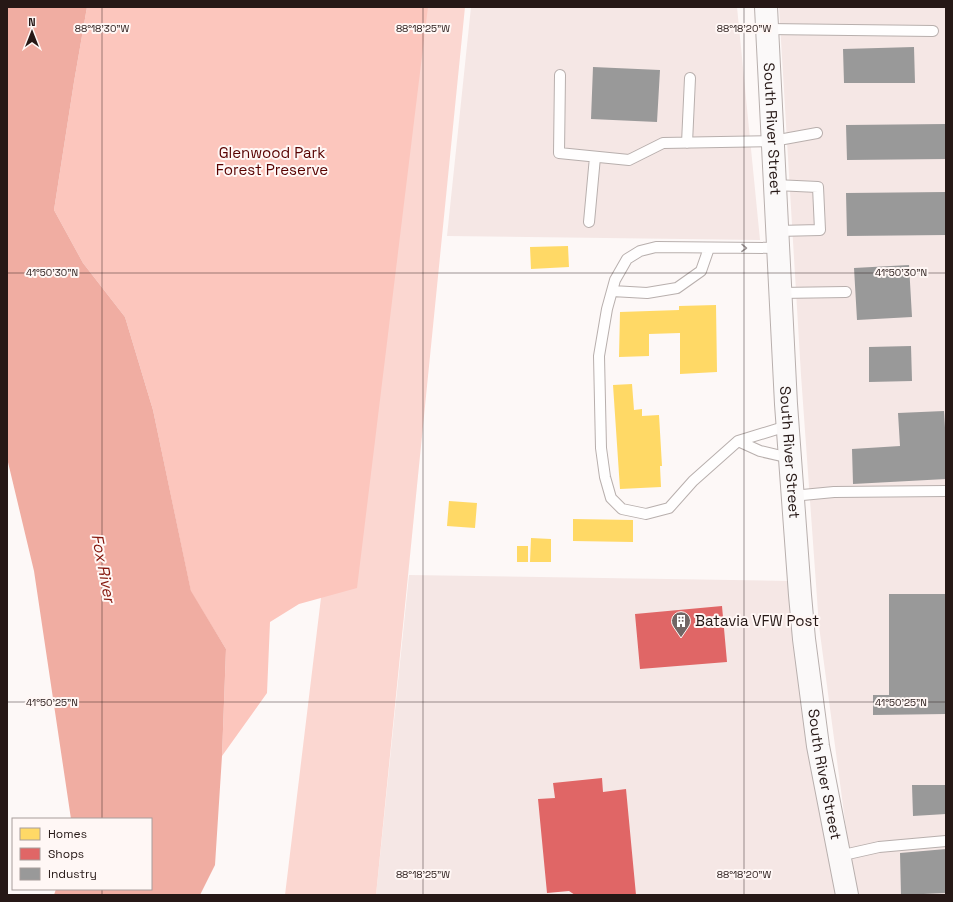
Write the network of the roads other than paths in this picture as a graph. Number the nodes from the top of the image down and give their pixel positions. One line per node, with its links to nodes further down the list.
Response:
1 (766, 7): 2 (main road, South River Street)
2 (767, 29): 3 (lane); 7 (main road, South River Street)
3 (933, 31)
4 (560, 75): 9 (lane)
5 (690, 78): 8 (lane)
6 (817, 133): 7 (lane)
7 (773, 141): 8 (lane); 10 (main road, South River Street)
8 (687, 143): 9 (lane)
9 (595, 157): 11 (lane)
10 (775, 185): 12 (main road, South River Street); 12 (lane)
11 (589, 222)
12 (778, 240): 13 (lane, one-way to 12); 16 (main road, South River Street)
13 (709, 248): 14 (lane); 14 (lane)
14 (612, 291): 18 (lane)
15 (846, 292): 16 (lane)
16 (780, 293): 17 (main road, South River Street)
17 (788, 426): 18 (lane); 19 (main road, South River Street)
18 (738, 441): 19 (lane)
19 (790, 458): 21 (main road, South River Street)
20 (946, 491): 21 (lane)
21 (792, 496): 23 (main road, South River Street)
22 (946, 841): 23 (lane)
23 (839, 856): 24 (main road, South River Street)
24 (847, 895)

